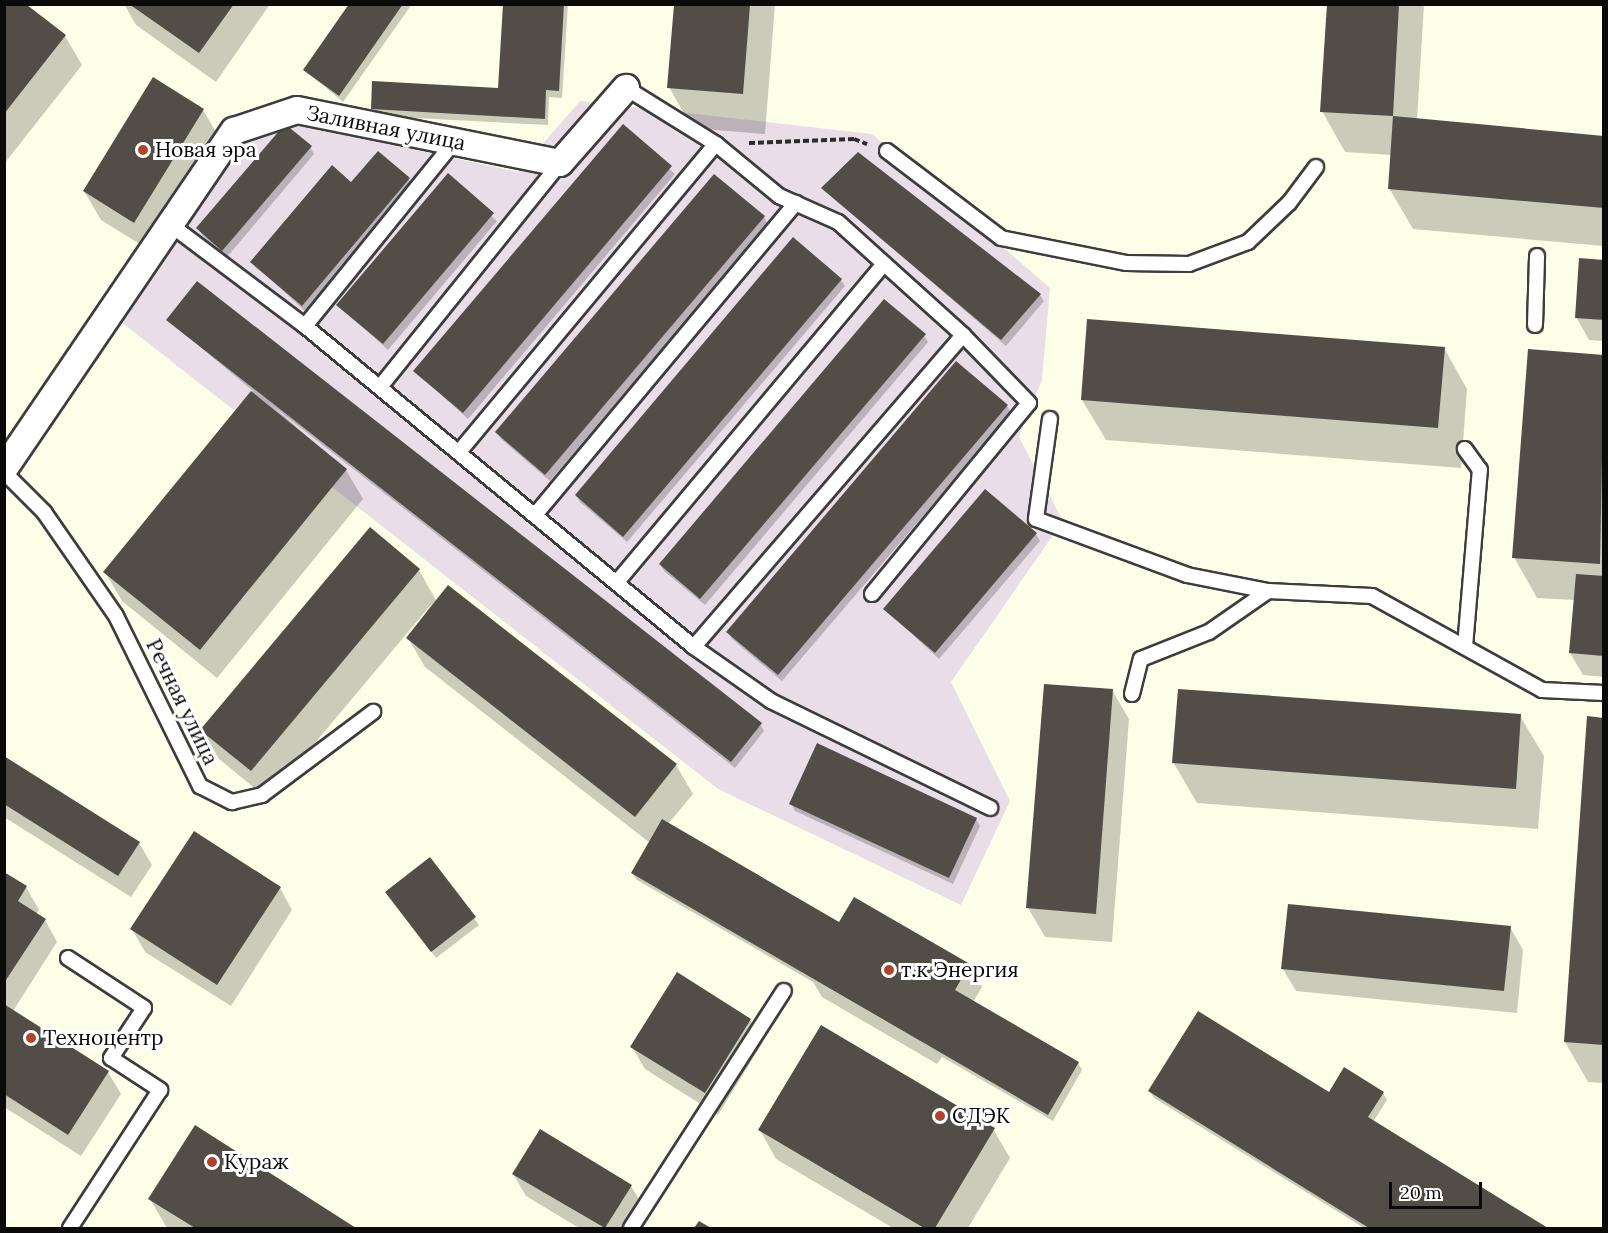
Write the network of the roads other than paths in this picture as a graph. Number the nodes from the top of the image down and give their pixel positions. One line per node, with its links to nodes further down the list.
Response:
1 (626, 88): 3 (lane); 5 (street)
2 (454, 142): 5 (street, Заливная улица); 8 (street, Заливная улица); 12 (lane)
3 (716, 144): 7 (lane); 17 (lane)
4 (887, 151): 6 (lane)
5 (560, 163): 14 (lane)
6 (1316, 167)
7 (795, 203): 10 (lane); 19 (lane)
8 (171, 225): 12 (lane); 18 (street, Заливная улица)
9 (1537, 256): 11 (lane)
10 (884, 264): 13 (lane); 20 (lane)
11 (1535, 325)
12 (305, 326): 14 (lane)
13 (963, 335): 22 (lane); 23 (lane)
14 (380, 387): 17 (lane)
15 (1050, 419): 21 (lane)
16 (1465, 449): 24 (lane)
17 (459, 452): 19 (lane)
18 (4, 471): 27 (lane, Речная улица)
19 (535, 515): 20 (lane)
20 (617, 582): 23 (lane)
21 (1268, 591): 24 (lane); 26 (lane)
22 (872, 594)
23 (694, 647): 28 (lane)
24 (1465, 647): 25 (lane)
25 (1604, 693)
26 (1132, 694)
27 (374, 712)
28 (990, 808)
29 (68, 958): 31 (lane)
30 (784, 991): 32 (lane)
31 (70, 1228)
32 (630, 1228)

